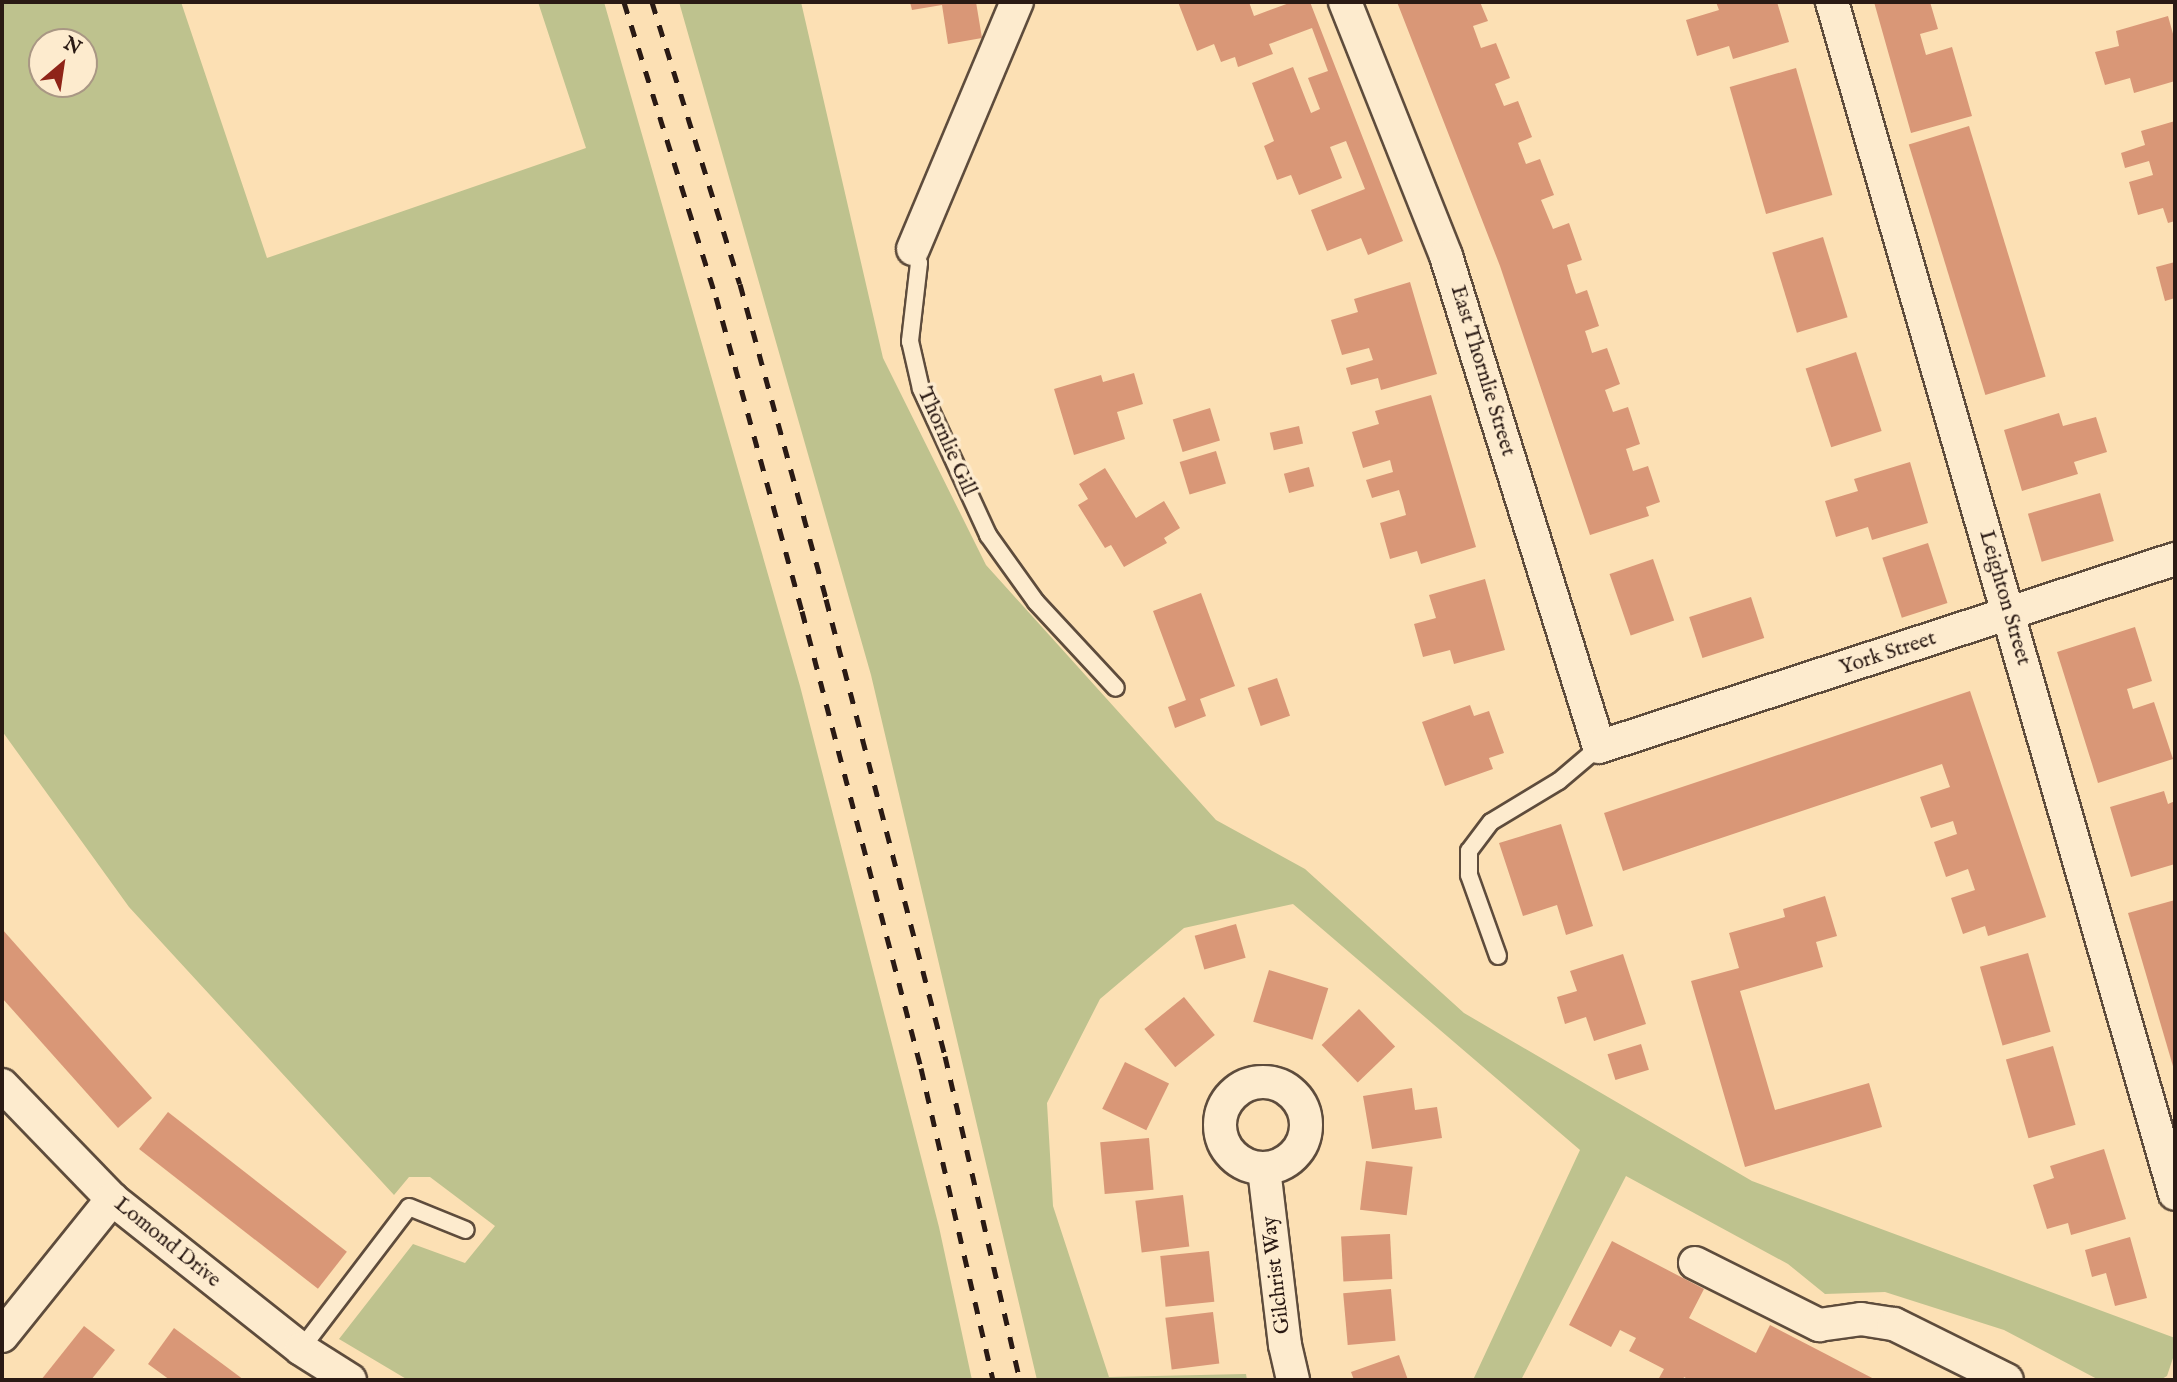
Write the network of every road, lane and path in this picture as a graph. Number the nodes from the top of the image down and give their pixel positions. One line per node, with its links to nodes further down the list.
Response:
1 (1017, 2): 4 (street, Thornlie Gill)
2 (1345, 2): 8 (street, East Thornlie Street)
3 (1832, 2): 6 (street, Leighton Street)
4 (913, 249): 7 (lane, Thornlie Gill)
5 (2175, 559): 6 (street, York Street)
6 (2009, 615): 8 (street, York Street); 12 (street, Leighton Street)
7 (1116, 688)
8 (1599, 747): 9 (lane)
9 (1498, 956)
10 (2, 1085): 13 (street, Lomond Drive)
11 (1264, 1169): 19 (street, Gilchrist Way)
12 (2175, 1194)
13 (112, 1199): 16 (street); 17 (street, Lomond Drive)
14 (466, 1230): 17 (lane)
15 (1695, 1263): 20 (street)
16 (2, 1336)
17 (301, 1349): 18 (street, Lomond Drive)
18 (350, 1380)
19 (1293, 1380)
20 (2007, 1380)

